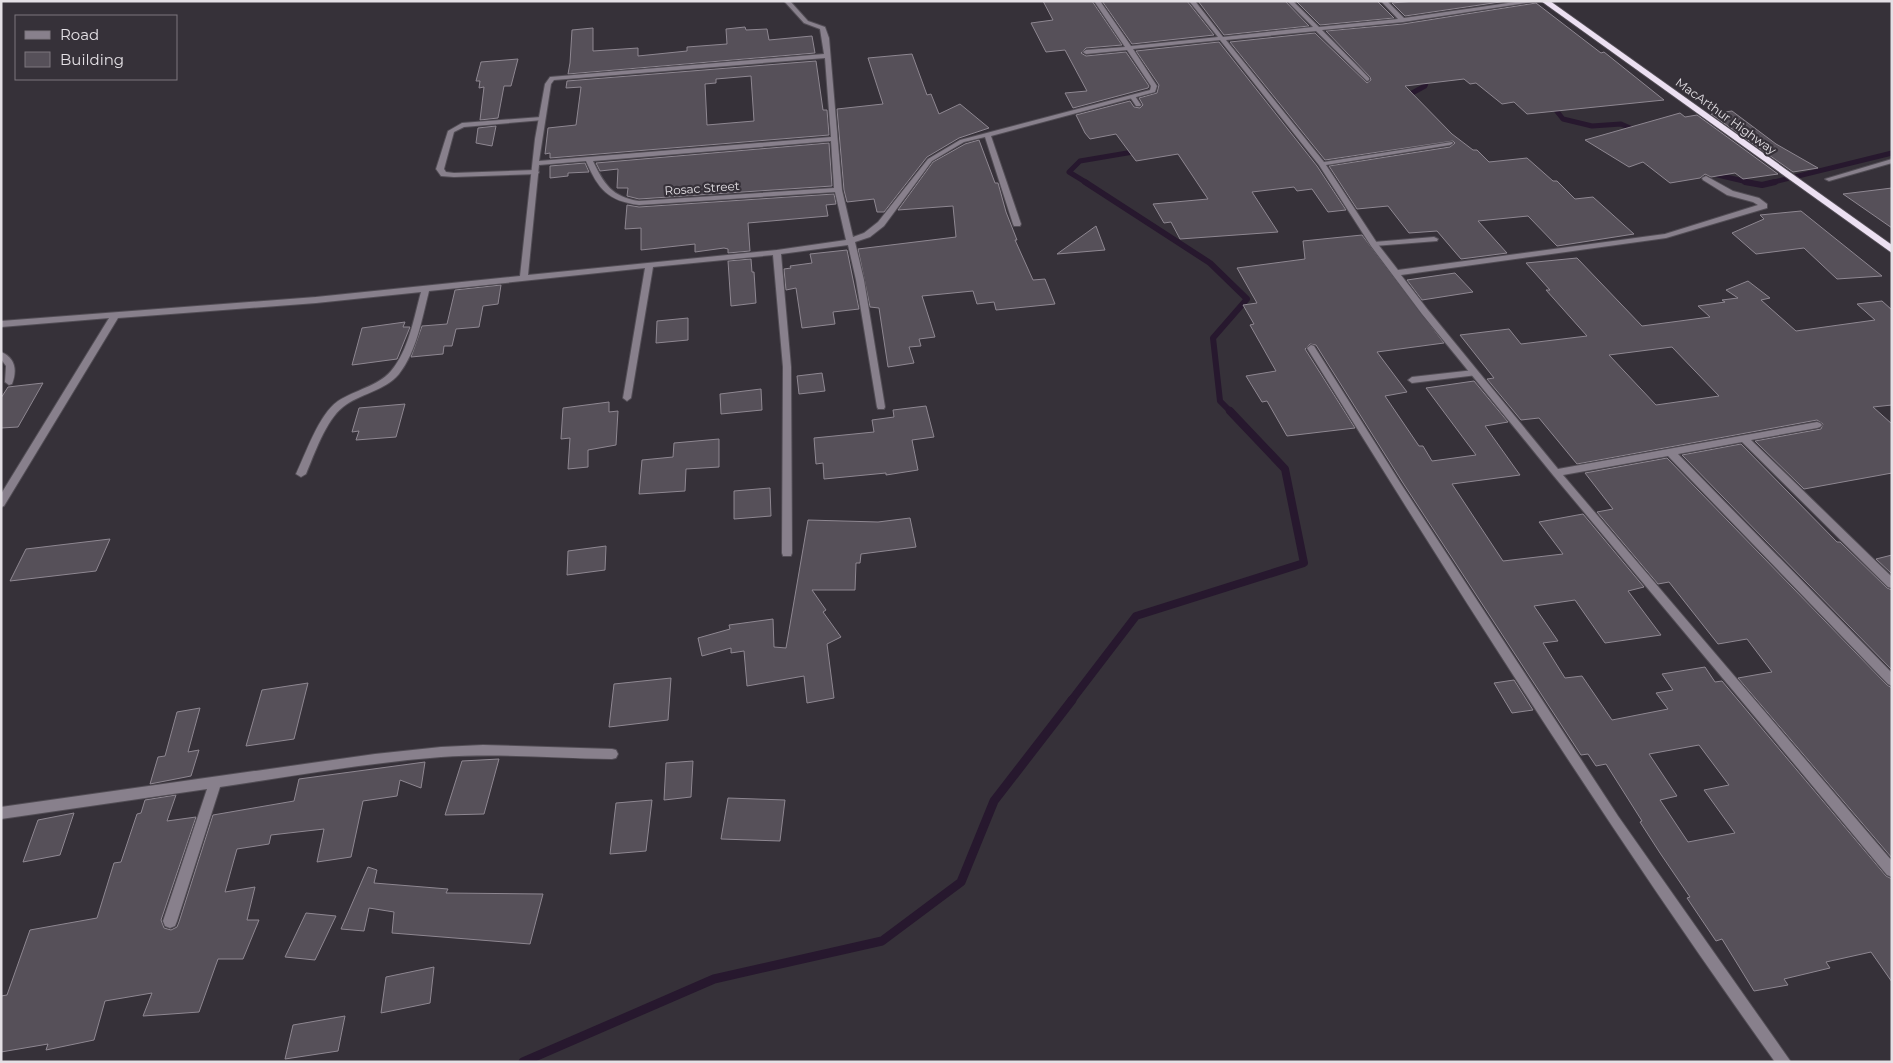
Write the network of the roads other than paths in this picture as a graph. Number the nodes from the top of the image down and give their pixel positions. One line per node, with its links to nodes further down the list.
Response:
1 (787, 1): 13 (street)
2 (1097, 1): 11 (street)
3 (1192, 1): 10 (street)
4 (1290, 1): 9 (street)
5 (1384, 1): 8 (street)
6 (1536, 1): 8 (street)
7 (1545, 1): 32 (highway, MacArthur Highway)
8 (1403, 20): 9 (street)
9 (1316, 28): 10 (street); 14 (street)
10 (1221, 38): 11 (street); 23 (street)
11 (1129, 48): 12 (street); 15 (street)
12 (1086, 52)
13 (828, 56): 17 (street); 19 (street)
14 (1367, 79)
15 (1133, 97): 16 (street); 18 (street)
16 (1138, 105)
17 (541, 119): 24 (street); 24 (street)
18 (987, 134): 28 (street); 30 (street)
19 (834, 139): 21 (street); 27 (street)
20 (1450, 143): 23 (street)
21 (589, 160): 24 (street); 27 (street, Rosac Street)
22 (1892, 162): 26 (street)
23 (1322, 164): 31 (street)
24 (536, 168): 36 (street)
25 (1706, 178): 35 (street)
26 (1829, 179)
27 (838, 190): 30 (street)
28 (1017, 224)
29 (1434, 239): 31 (street)
30 (852, 242): 33 (street); 46 (street)
31 (1374, 244): 35 (street)
32 (1892, 250)
33 (777, 252): 34 (street); 53 (street)
34 (649, 265): 36 (street); 45 (street)
35 (1397, 273): 42 (street)
36 (524, 277): 37 (street)
37 (426, 288): 38 (street); 51 (street)
38 (114, 317): 39 (street); 52 (street)
39 (1, 324)
40 (1311, 348): 61 (street)
41 (1, 355): 44 (street)
42 (1474, 373): 43 (street); 50 (street)
43 (1412, 380)
44 (8, 382)
45 (627, 398)
46 (881, 407)
47 (1817, 425): 48 (street)
48 (1744, 439): 49 (street); 54 (street)
49 (1670, 452): 50 (street); 55 (street)
50 (1556, 473): 59 (street)
51 (301, 474)
52 (1, 502)
53 (787, 553)
54 (1892, 584)
55 (1892, 681)
56 (612, 754): 57 (street)
57 (215, 783): 58 (street); 60 (street)
58 (1, 813)
59 (1892, 871)
60 (170, 921)
61 (1784, 1062)

